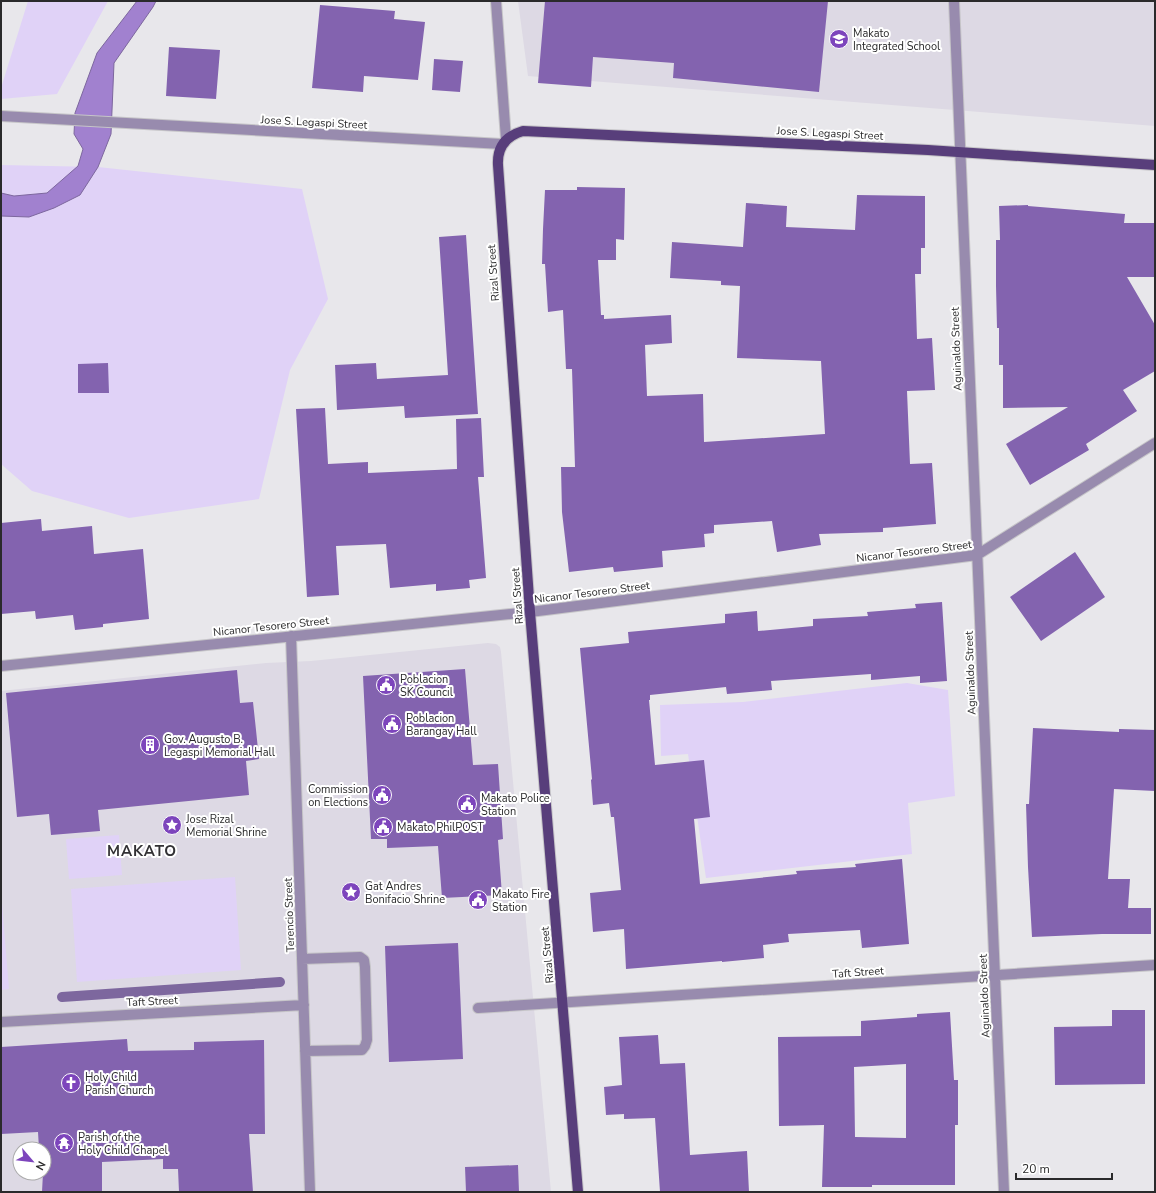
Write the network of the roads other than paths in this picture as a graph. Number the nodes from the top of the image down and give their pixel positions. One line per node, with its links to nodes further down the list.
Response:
1 (496, 1): 4 (street, Rizal Street)
2 (954, 1): 5 (street, Aguinaldo Street)
3 (1, 116): 4 (street, Jose S. Legaspi Street)
4 (504, 142): 5 (main road, Jose S. Legaspi Street); 9 (main road, Rizal Street)
5 (960, 152): 6 (main road, Jose S. Legaspi Street); 8 (street, Aguinaldo Street)
6 (1155, 165)
7 (1155, 444): 8 (street, Nicanor Tesorero Street)
8 (977, 555): 9 (street, Nicanor Tesorero Street); 14 (street, Aguinaldo Street)
9 (530, 612): 10 (street, Nicanor Tesorero Street); 15 (main road, Rizal Street)
10 (291, 636): 11 (street, Nicanor Tesorero Street); 12 (street, Terencio Street)
11 (1, 666)
12 (302, 959): 16 (street, Terencio Street); 19 (street)
13 (1155, 966): 14 (street, Taft Street)
14 (995, 976): 15 (street, Taft Street); 22 (street, Aguinaldo Street)
15 (563, 1002): 17 (street, Taft Street); 21 (main road, Rizal Street)
16 (304, 1005): 18 (street, Taft Street); 19 (street, Terencio Street)
17 (478, 1008)
18 (1, 1022)
19 (305, 1051): 20 (street, Terencio Street)
20 (310, 1192)
21 (578, 1192)
22 (1004, 1192)

